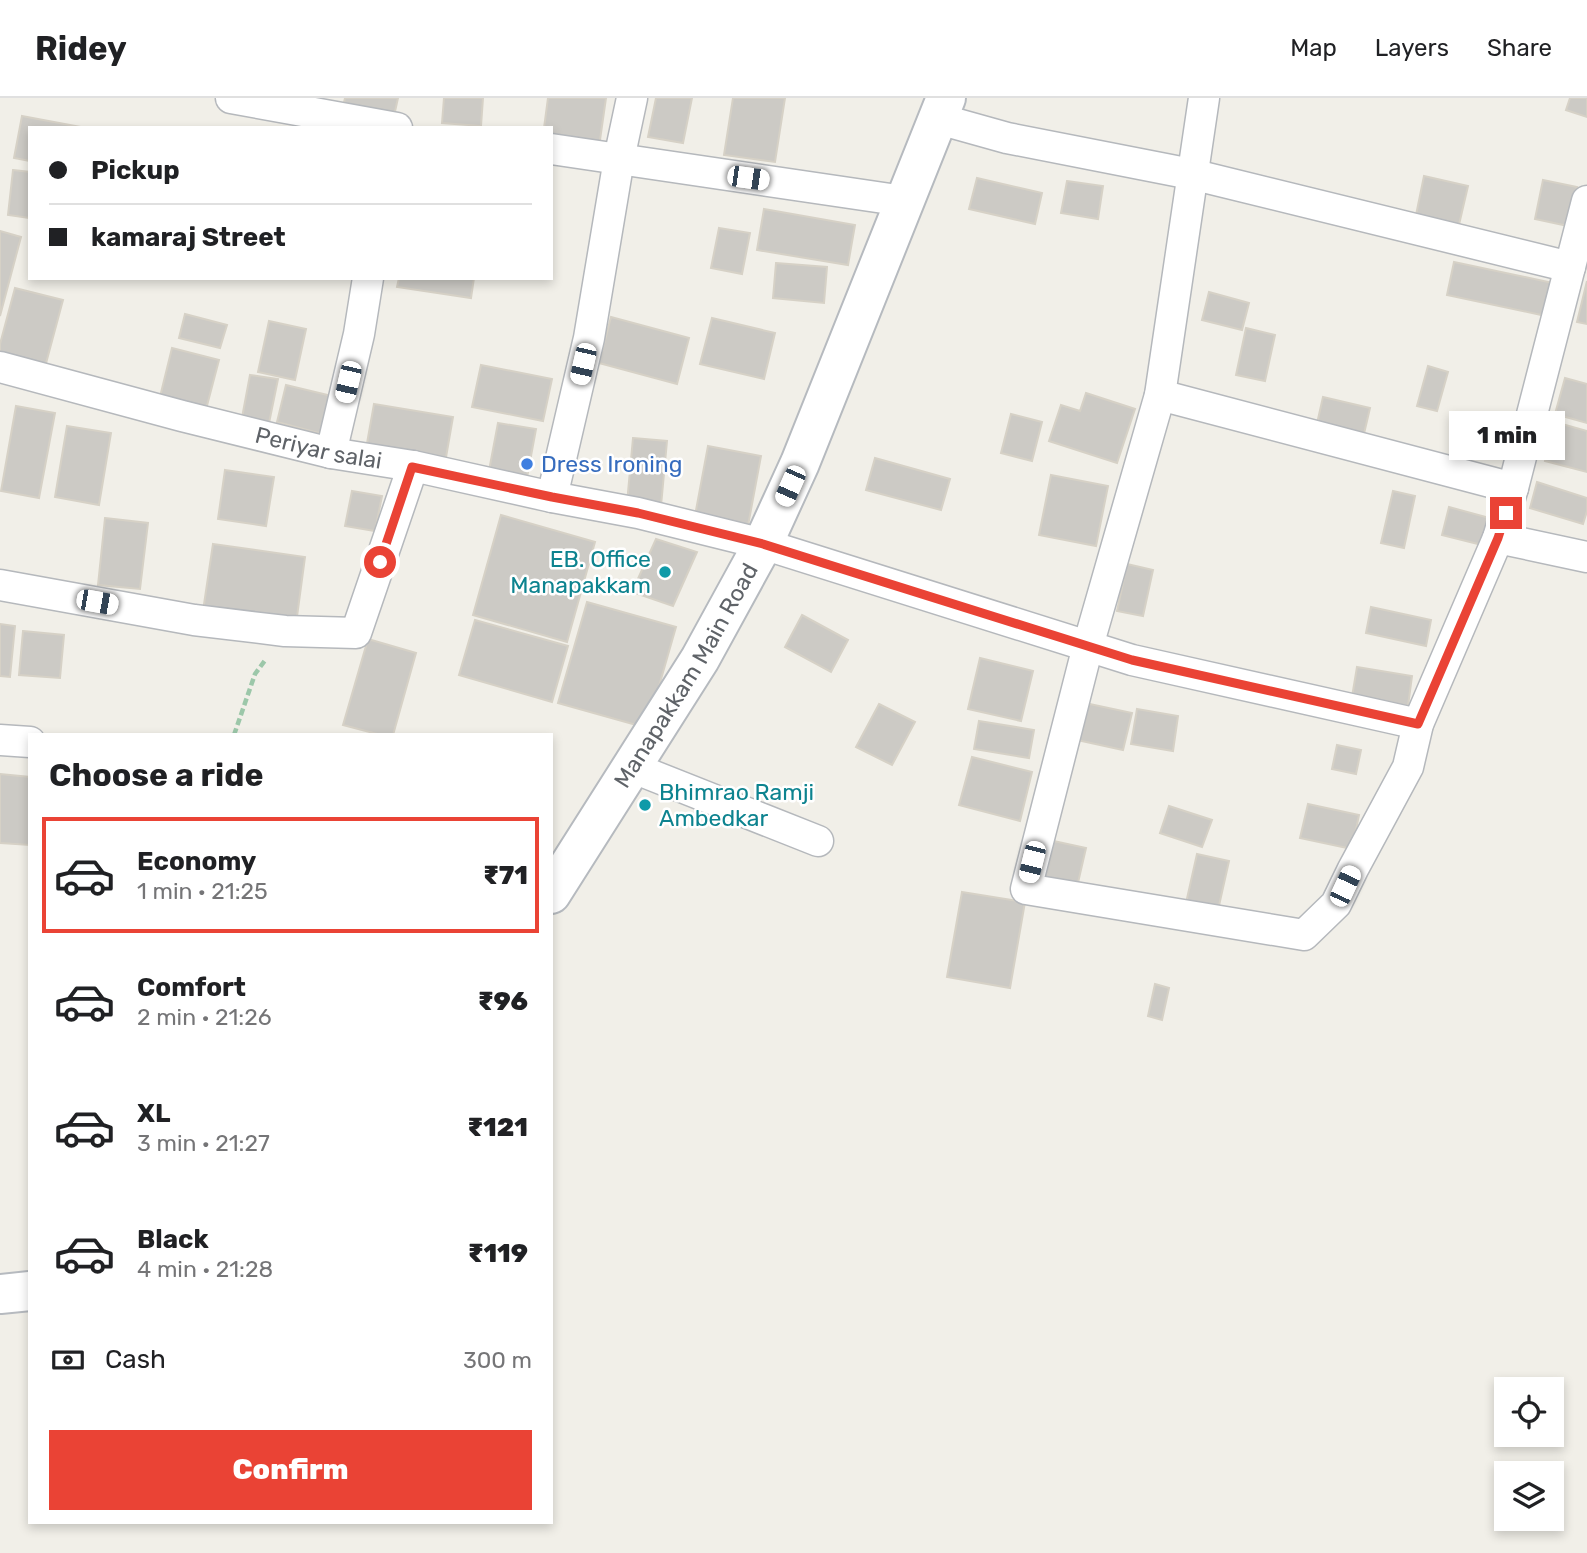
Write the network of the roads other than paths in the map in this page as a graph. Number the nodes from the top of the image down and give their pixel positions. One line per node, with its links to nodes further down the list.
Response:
1 (231, 98): 5 (street)
2 (632, 98): 7 (street)
3 (1204, 98): 8 (street)
4 (943, 108): 8 (street); 9 (main road, Manapakkam Main Road)
5 (387, 126)
6 (553, 149): 7 (street)
7 (619, 159): 9 (street); 18 (street)
8 (1191, 174): 11 (street); 14 (street)
9 (904, 201): 20 (main road, Manapakkam Main Road)
10 (1587, 201): 11 (street)
11 (1570, 267): 17 (street)
12 (368, 280): 15 (street)
13 (0, 367): 15 (street, Periyar salai)
14 (1160, 395): 17 (street); 23 (street)
15 (331, 453): 16 (street, Periyar salai)
16 (412, 467): 18 (street, Periyar salai); 22 (street)
17 (1513, 488): 19 (street)
18 (552, 497): 20 (street, Periyar salai)
19 (1498, 538): 21 (street); 24 (street)
20 (763, 544): 23 (street, Periyar salai); 27 (main road, Manapakkam Main Road)
21 (1587, 557)
22 (0, 585)
23 (1088, 646): 24 (street, Periyar salai); 24 (street)
24 (1418, 724)
25 (0, 740): 26 (street)
26 (28, 742)
27 (631, 768): 28 (street); 29 (main road, Manapakkam Main Road)
28 (818, 841)
29 (553, 891)
30 (28, 1291): 31 (main road)
31 (0, 1294)

